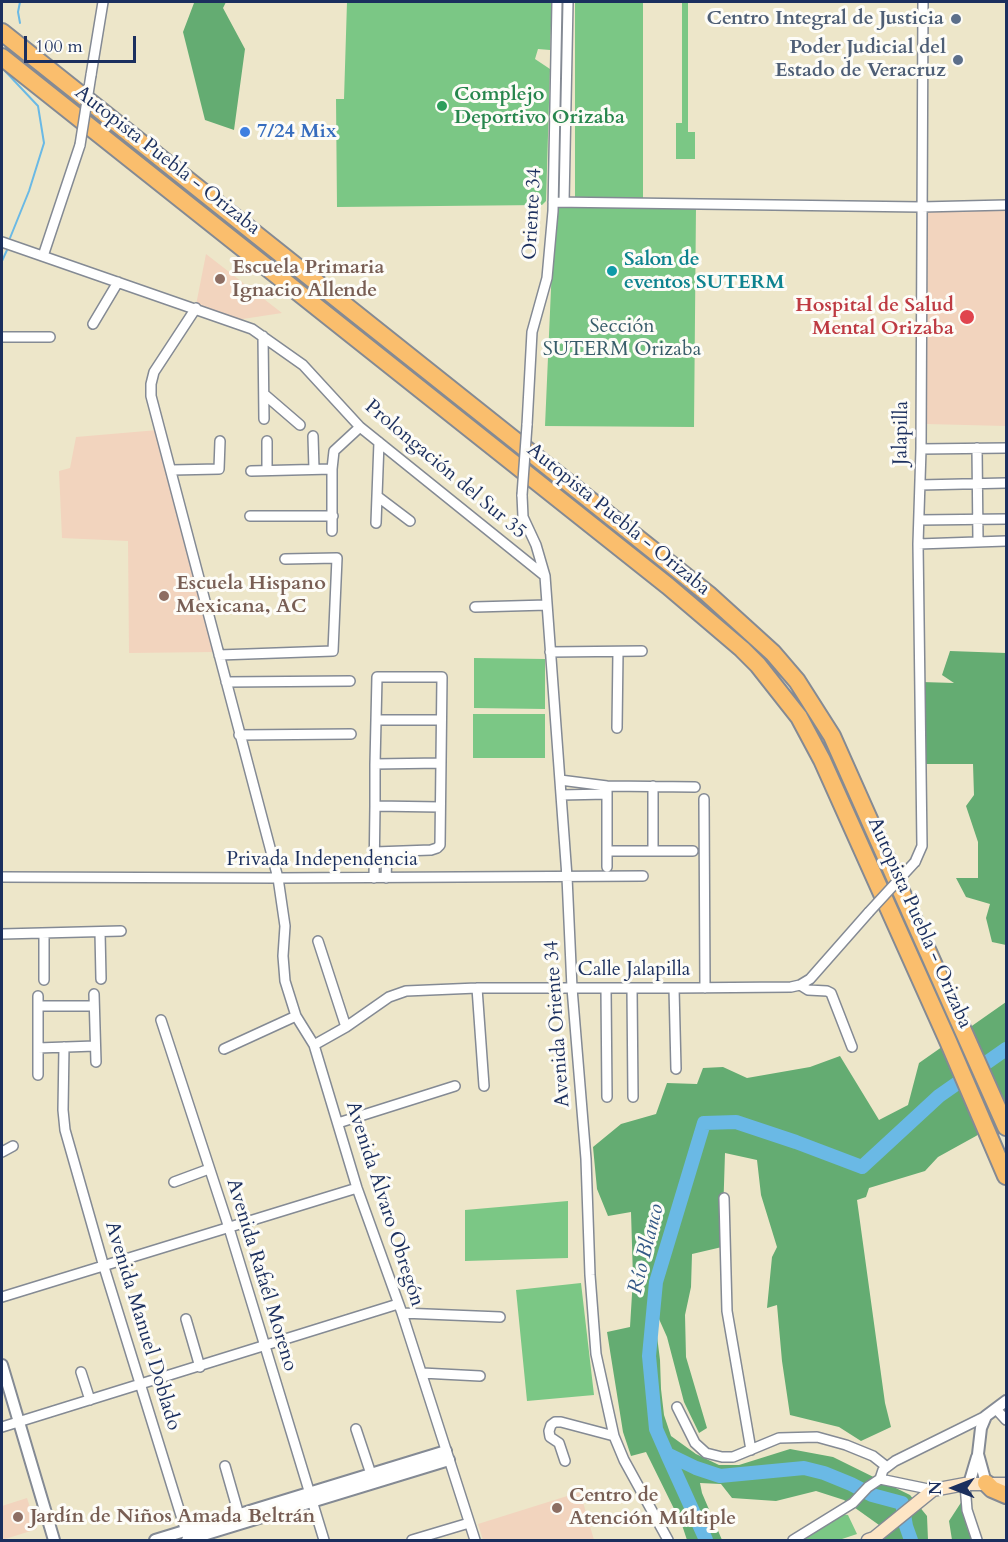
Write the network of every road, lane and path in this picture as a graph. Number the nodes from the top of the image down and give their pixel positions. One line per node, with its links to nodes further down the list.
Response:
1 (103, 2): 18 (street, bridge)
2 (557, 2): 7 (street, Oriente 34)
3 (568, 2): 8 (street)
4 (923, 2): 16 (street, Jalapilla)
5 (2, 32): 127 (highway, Autopista Puebla - Orizaba)
6 (2, 57): 131 (highway, Autopista Puebla - Orizaba)
7 (555, 83): 8 (street); 9 (street, Oriente 34)
8 (566, 83): 10 (street)
9 (554, 104): 10 (street); 11 (street, Oriente 34)
10 (566, 104): 12 (street)
11 (554, 157): 12 (street); 13 (street, Oriente 34)
12 (565, 157): 14 (street)
13 (553, 202): 14 (street); 44 (street, Oriente 34, bridge)
14 (564, 202): 16 (street)
15 (1006, 205): 16 (street)
16 (921, 207): 35 (street, Jalapilla)
17 (2, 242): 18 (street, Prolongación del Sur 35)
18 (43, 256): 19 (street, Prolongación del Sur 35)
19 (118, 282): 20 (street, Prolongación del Sur 35); 21 (street)
20 (196, 308): 22 (street, Prolongación del Sur 35); 38 (street, Avenida Álvaro Obregón)
21 (93, 324)
22 (263, 336): 25 (street); 28 (street, Prolongación del Sur 35)
23 (2, 337): 24 (street)
24 (50, 337)
25 (264, 394): 26 (street); 27 (street)
26 (264, 419)
27 (300, 425)
28 (360, 427): 32 (street, Prolongación del Sur 35); 37 (street)
29 (313, 436): 36 (street)
30 (220, 441): 38 (street)
31 (267, 441): 39 (street)
32 (379, 442): 45 (street); 58 (street, Prolongación del Sur 35)
33 (977, 448): 34 (street); 35 (street); 41 (street)
34 (1006, 448)
35 (921, 449): 43 (street, Jalapilla)
36 (314, 469): 37 (street); 39 (street)
37 (332, 469): 47 (street)
38 (172, 470): 64 (street, Avenida Álvaro Obregón)
39 (267, 470): 40 (street)
40 (251, 471)
41 (977, 483): 42 (street); 43 (street); 50 (street)
42 (1006, 483)
43 (920, 484): 49 (street, Jalapilla)
44 (522, 495): 58 (street, Avenida Oriente 34)
45 (377, 496): 51 (street); 52 (street)
46 (250, 516): 47 (street)
47 (333, 516): 53 (street)
48 (1006, 519): 50 (street)
49 (919, 520): 50 (street); 56 (street, Jalapilla)
50 (978, 520): 54 (street)
51 (410, 521)
52 (376, 523)
53 (332, 531)
54 (978, 541): 55 (street); 56 (street)
55 (1006, 541)
56 (918, 544): 101 (street, Jalapilla, bridge)
57 (285, 559): 64 (street)
58 (545, 576): 59 (street, Avenida Oriente 34)
59 (547, 605): 60 (street); 62 (street, Avenida Oriente 34)
60 (475, 607)
61 (642, 651): 63 (street)
62 (550, 652): 63 (street); 74 (street, Avenida Oriente 34)
63 (618, 652): 69 (street)
64 (219, 655): 66 (street, Avenida Álvaro Obregón)
65 (350, 681): 66 (street)
66 (226, 682): 70 (street, Avenida Álvaro Obregón)
67 (376, 720): 68 (street); 68 (street); 73 (street)
68 (441, 720): 72 (street)
69 (617, 728)
70 (239, 735): 71 (street); 91 (street, Avenida Álvaro Obregón)
71 (351, 735)
72 (441, 763): 73 (street); 81 (street)
73 (375, 764): 80 (street)
74 (560, 780): 77 (street); 78 (street, Avenida Oriente 34)
75 (653, 786): 76 (street); 77 (street); 83 (street)
76 (695, 787)
77 (607, 790): 78 (street); 82 (street)
78 (561, 795): 90 (street, Avenida Oriente 34)
79 (704, 799): 106 (street)
80 (375, 806): 81 (street); 85 (street)
81 (440, 807): 86 (street)
82 (607, 851): 83 (street); 87 (street)
83 (653, 851): 84 (street)
84 (693, 851)
85 (375, 852): 86 (street); 92 (street)
86 (387, 852): 93 (street)
87 (607, 867)
88 (643, 876): 90 (street, Privada Independencia)
89 (2, 877): 91 (street, Privada Independencia)
90 (567, 877): 93 (street, Privada Independencia); 103 (street, Avenida Oriente 34)
91 (278, 878): 92 (street, Privada Independencia); 110 (street, Avenida Álvaro Obregón)
92 (374, 878): 93 (street, Privada Independencia)
93 (386, 878)
94 (122, 931): 95 (street)
95 (100, 932): 97 (street); 99 (street)
96 (2, 934): 97 (street)
97 (44, 934): 100 (street)
98 (318, 942): 112 (street)
99 (101, 979)
100 (44, 980)
101 (800, 985): 106 (street, Calle Jalapilla); 116 (street, Calle Jalapilla)
102 (477, 988): 103 (street, Calle Jalapilla); 112 (street, Calle Jalapilla); 123 (street)
103 (572, 988): 107 (street, Calle Jalapilla); 158 (street, Avenida Oriente 34)
104 (632, 988): 105 (street, Calle Jalapilla); 107 (street, Calle Jalapilla); 125 (street)
105 (674, 988): 106 (street, Calle Jalapilla); 120 (street)
106 (705, 988)
107 (606, 989): 124 (street)
108 (94, 994): 109 (street)
109 (94, 1006): 114 (street); 117 (street)
110 (296, 1016): 113 (street, Avenida Álvaro Obregón); 118 (street)
111 (161, 1020): 130 (street, Avenida Rafaél Moreno)
112 (346, 1027): 113 (street, Calle Jalapilla)
113 (314, 1045): 126 (street, Avenida Álvaro Obregón)
114 (95, 1046): 115 (street); 119 (street)
115 (64, 1047): 117 (street); 137 (street, Avenida Manuel Doblado)
116 (852, 1047)
117 (38, 1048): 121 (street)
118 (224, 1049)
119 (96, 1062)
120 (676, 1069)
121 (38, 1075)
122 (455, 1086): 126 (street)
123 (484, 1086)
124 (607, 1097)
125 (633, 1097)
126 (338, 1123): 134 (street, Avenida Álvaro Obregón)
127 (1006, 1127)
128 (13, 1146): 129 (street)
129 (2, 1152)
130 (210, 1169): 133 (street); 136 (street, Avenida Rafaél Moreno)
131 (1004, 1169): 132 (highway, Autopista Puebla - Orizaba)
132 (1006, 1180)
133 (174, 1182)
134 (357, 1188): 136 (street); 139 (street, Avenida Álvaro Obregón)
135 (724, 1198): 159 (street)
136 (229, 1228): 137 (street); 142 (street, Avenida Rafaél Moreno)
137 (104, 1267): 138 (street); 148 (street, Avenida Manuel Doblado)
138 (2, 1297)
139 (400, 1309): 140 (street); 142 (street); 146 (street, Avenida Álvaro Obregón)
140 (500, 1317)
141 (186, 1319): 144 (street)
142 (264, 1346): 144 (street); 171 (street, Avenida Rafaél Moreno)
143 (2, 1365): 156 (street)
144 (200, 1367): 148 (street)
145 (81, 1372): 150 (street)
146 (422, 1373): 147 (street); 161 (street, Avenida Álvaro Obregón)
147 (480, 1376)
148 (141, 1385): 150 (street); 174 (street, Avenida Manuel Doblado)
149 (2, 1390): 156 (street)
150 (90, 1400): 156 (street)
151 (1006, 1401): 153 (street)
152 (677, 1407): 159 (street)
153 (996, 1409): 154 (street); 155 (street)
154 (986, 1416): 160 (street); 164 (street)
155 (1006, 1420)
156 (11, 1424): 176 (street); 177 (street)
157 (356, 1429): 165 (street)
158 (614, 1436): 162 (street); 182 (street, Avenida Oriente 34)
159 (751, 1450): 164 (street)
160 (978, 1454): 167 (street); 167 (street)
161 (447, 1455): 165 (street); 171 (street); 173 (street, Avenida Álvaro Obregón)
162 (565, 1461)
163 (225, 1466): 172 (street)
164 (887, 1467): 166 (street)
165 (371, 1474): 171 (street)
166 (879, 1479): 169 (street); 183 (street)
167 (973, 1484): 168 (main road); 169 (main road); 170 (highway); 184 (street)
168 (1006, 1484)
169 (933, 1490): 175 (main road)
170 (1006, 1495)
171 (311, 1497): 172 (street); 174 (street); 179 (street, Avenida Rafaél Moreno)
172 (239, 1515): 174 (street)
173 (469, 1523): 180 (street); 181 (street, Avenida Álvaro Obregón)
174 (187, 1538): 178 (street)
175 (871, 1539)
176 (46, 1540)
177 (54, 1540)
178 (155, 1540)
179 (324, 1540)
180 (412, 1540)
181 (475, 1540)
182 (668, 1540)
183 (793, 1540)
184 (977, 1540)

